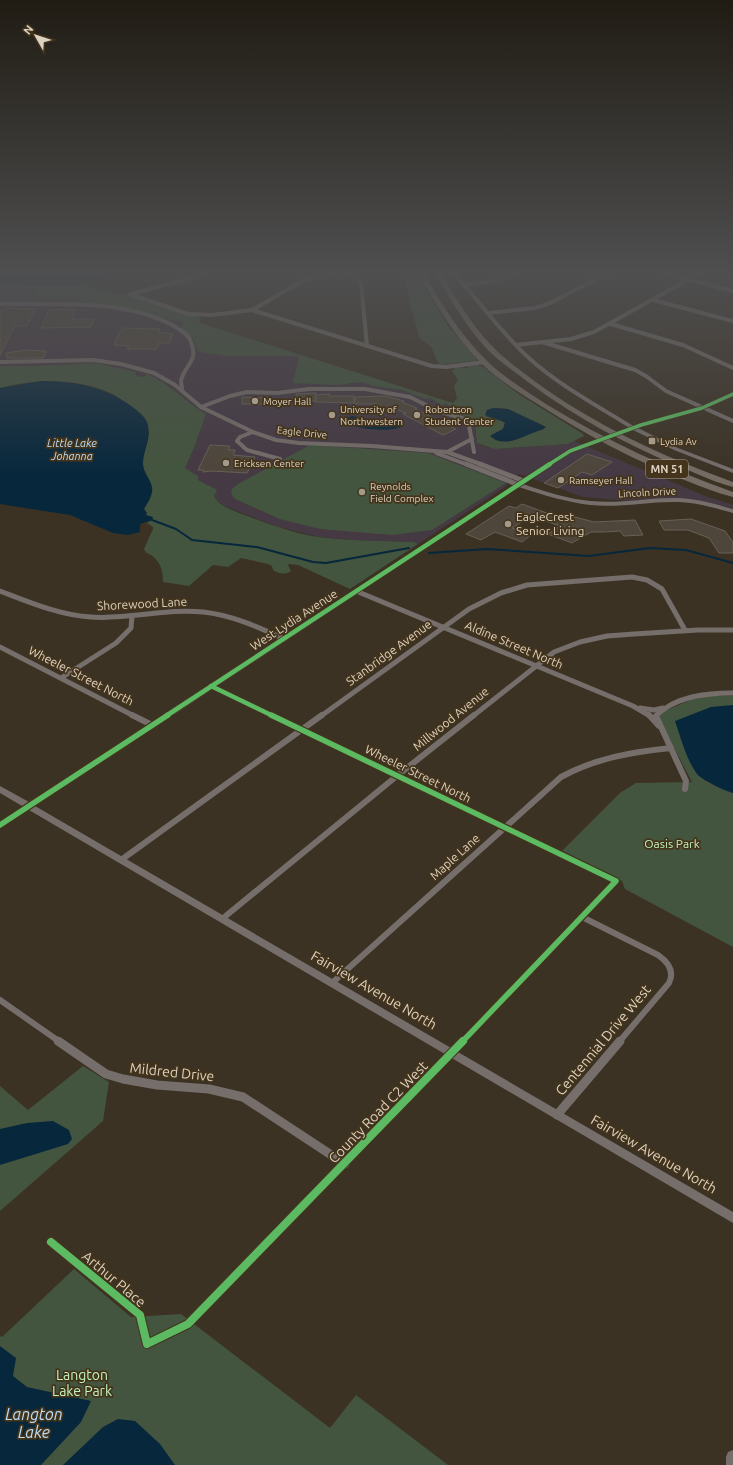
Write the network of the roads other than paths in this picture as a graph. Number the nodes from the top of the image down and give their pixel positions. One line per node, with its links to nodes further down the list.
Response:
1 (192, 340): 15 (street)
2 (349, 340): 11 (street)
3 (366, 340): 11 (street)
4 (465, 340): 13 (highway, MN 51)
5 (484, 340): 24 (highway, MN 51)
6 (512, 340): 10 (street)
7 (554, 340): 9 (street)
8 (668, 340): 14 (street)
9 (542, 342): 10 (street); 20 (street)
10 (516, 345): 22 (street)
11 (367, 346): 13 (street)
12 (0, 362): 16 (street, Eagle Drive)
13 (485, 362): 26 (highway, MN 51)
14 (733, 368)
15 (181, 381): 16 (street); 17 (street)
16 (171, 382): 17 (street, Eagle Drive)
17 (182, 390): 19 (street, Eagle Drive)
18 (733, 394): 20 (street)
19 (201, 407): 23 (street, Eagle Drive); 25 (street)
20 (702, 408): 21 (street); 22 (street)
21 (733, 421)
22 (633, 428): 24 (street, West Lydia Avenue); 31 (street)
23 (253, 432): 27 (street, Eagle Drive); 30 (street)
24 (615, 434): 26 (street, West Lydia Avenue); 33 (highway, MN 51)
25 (472, 439): 28 (street); 29 (street)
26 (602, 439): 32 (street, West Lydia Avenue); 34 (highway, MN 51)
27 (433, 452): 28 (street, Eagle Drive); 32 (street, Eagle Drive)
28 (447, 452): 32 (street, Eagle Drive)
29 (474, 452)
30 (280, 459)
31 (733, 470)
32 (521, 483): 35 (street, Lincoln Drive); 37 (street, West Lydia Avenue)
33 (733, 486)
34 (733, 495)
35 (733, 511)
36 (0, 591): 38 (street, Shorewood Lane)
37 (356, 591): 39 (street, Aldine Street North); 42 (street, West Lydia Avenue)
38 (132, 616): 42 (street, Shorewood Lane); 45 (street)
39 (443, 627): 40 (street, Stanbridge Avenue); 44 (street, Aldine Street North); 52 (street, Stanbridge Avenue)
40 (685, 630): 41 (street, Millwood Avenue); 44 (street, Millwood Avenue)
41 (733, 630)
42 (284, 639): 46 (street, West Lydia Avenue)
43 (0, 647): 45 (street, Wheeler Street North)
44 (536, 666): 48 (street, Aldine Street North); 54 (street, Millwood Avenue)
45 (61, 678): 50 (street, Wheeler Street North)
46 (212, 686): 50 (street, West Lydia Avenue); 52 (street, Wheeler Street North)
47 (733, 693): 49 (street)
48 (633, 706): 49 (street); 51 (street, Aldine Street North)
49 (668, 707): 51 (street)
50 (152, 725): 57 (street, West Lydia Avenue)
51 (659, 726): 53 (street)
52 (303, 729): 54 (street, Wheeler Street North); 60 (street, Stanbridge Avenue)
53 (671, 748): 56 (street); 59 (street, Maple Lane)
54 (398, 775): 59 (street, Wheeler Street North); 63 (street, Millwood Avenue)
55 (0, 789): 57 (street, Fairview Avenue North)
56 (685, 789)
57 (29, 806): 58 (street, West Lydia Avenue); 60 (street, Fairview Avenue North)
58 (0, 825)
59 (504, 827): 61 (street, Wheeler Street North); 64 (street, Maple Lane)
60 (121, 860): 63 (street, Fairview Avenue North)
61 (616, 881): 62 (street, County Road C2 West)
62 (582, 916): 66 (street, County Road C2 West); 67 (street, Centennial Drive West)
63 (222, 919): 64 (street, Fairview Avenue North)
64 (332, 983): 66 (street, Fairview Avenue North)
65 (0, 1000): 68 (street, Mildred Drive)
66 (451, 1053): 67 (street, Fairview Avenue North); 68 (street, County Road C2 West)
67 (557, 1115): 69 (street, Fairview Avenue North)
68 (345, 1164): 71 (street, County Road C2 West)
69 (733, 1218)
70 (51, 1242): 71 (street, Arthur Place)
71 (147, 1344)
72 (733, 1457): 73 (street)
73 (733, 1465)

